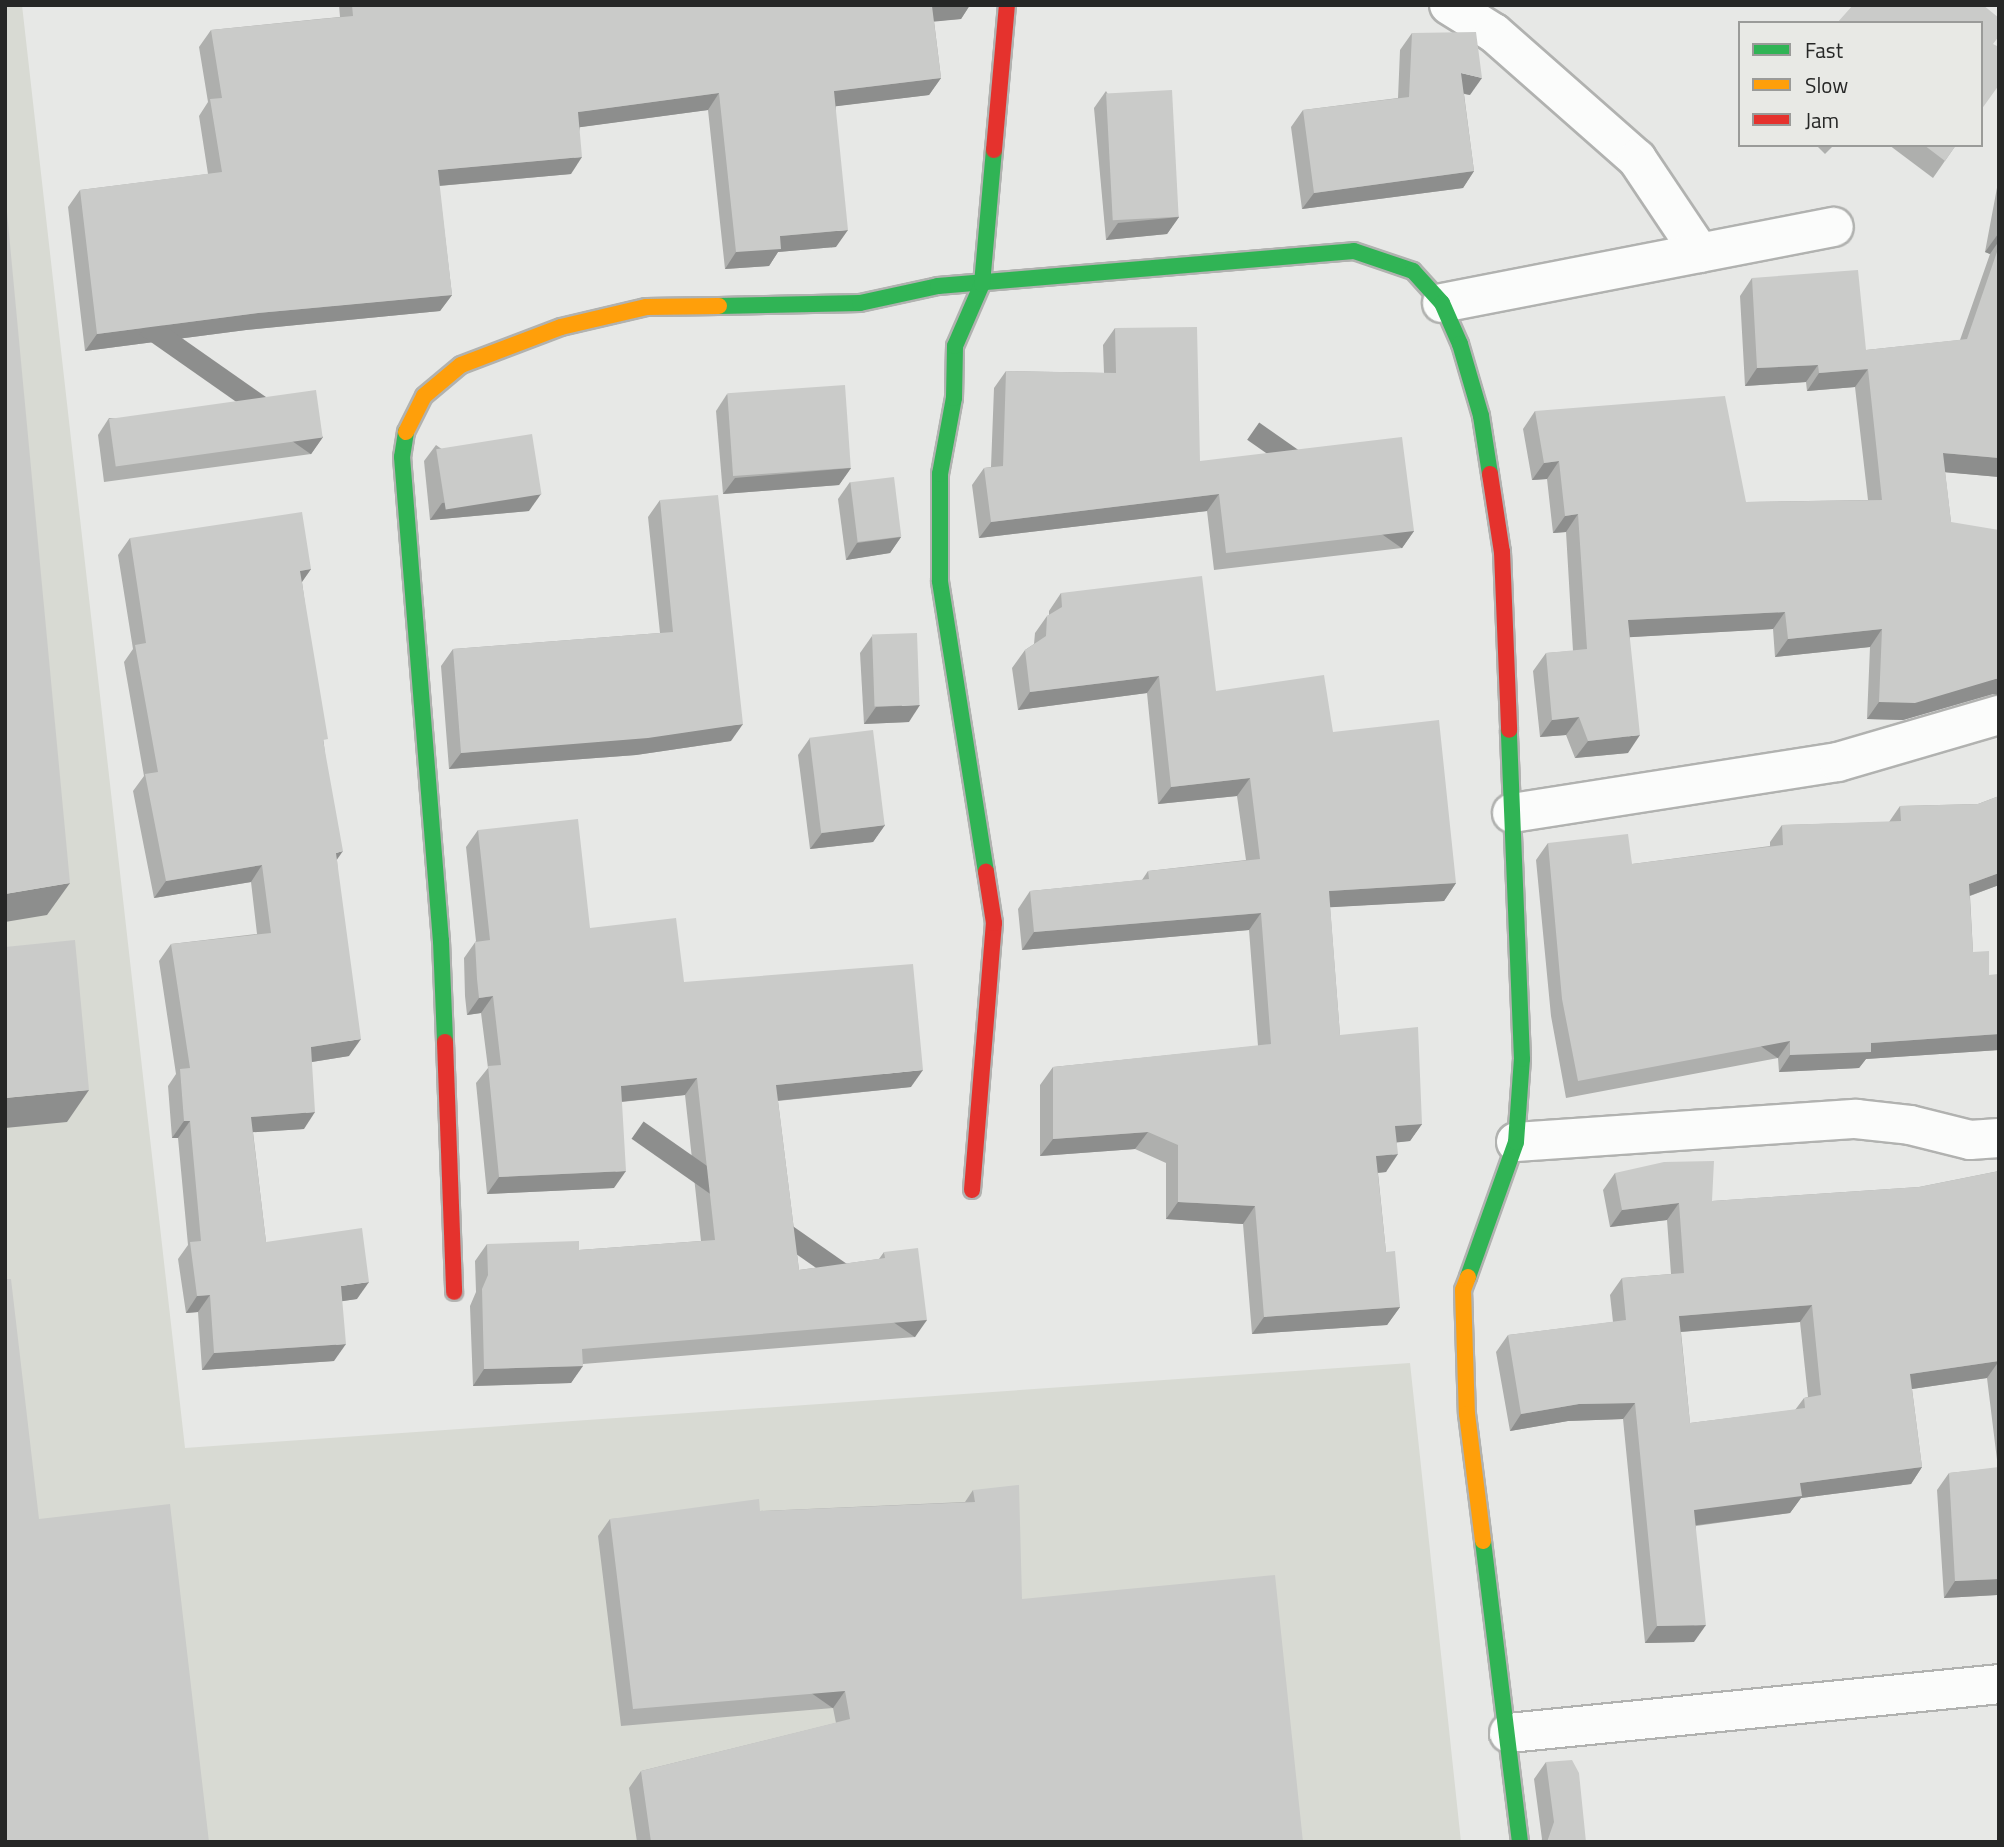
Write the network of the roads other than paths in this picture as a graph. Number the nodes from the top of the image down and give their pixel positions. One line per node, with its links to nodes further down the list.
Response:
1 (1007, 5): 5 (street)
2 (1449, 5): 4 (street)
3 (1833, 228): 4 (street)
4 (1700, 253): 6 (street)
5 (982, 284): 6 (street); 11 (street); 12 (street)
6 (1442, 303): 8 (street)
7 (1999, 715): 8 (street)
8 (1512, 813): 10 (street)
9 (1999, 1138): 10 (street)
10 (1516, 1142): 14 (street)
11 (972, 1190)
12 (454, 1292)
13 (1999, 1684): 14 (street)
14 (1509, 1733): 15 (street)
15 (1520, 1842)

